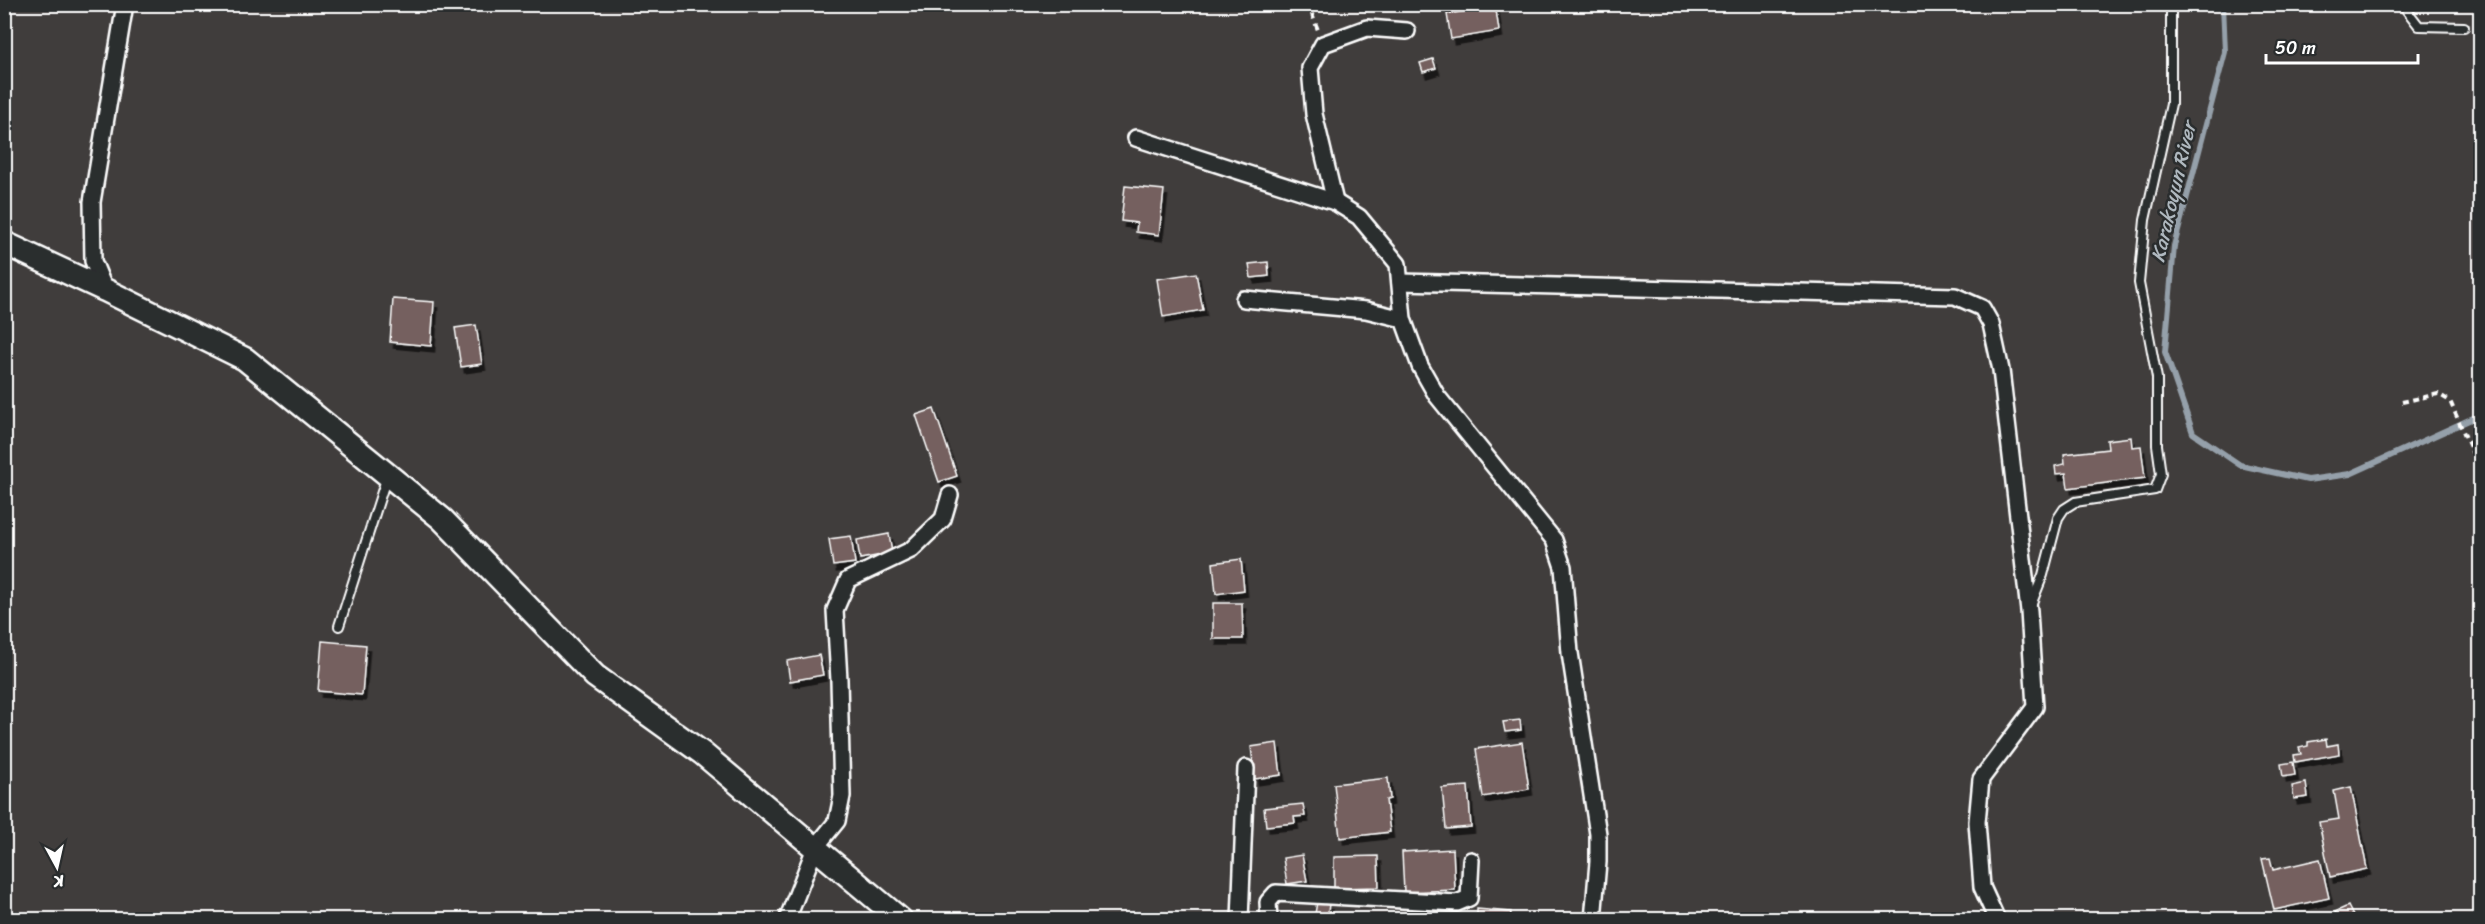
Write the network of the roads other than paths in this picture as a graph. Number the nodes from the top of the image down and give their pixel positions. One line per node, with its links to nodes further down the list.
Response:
1 (124, 4): 10 (street)
2 (2171, 4): 15 (lane)
3 (2402, 4): 4 (lane)
4 (2464, 27)
5 (1407, 31): 7 (street)
6 (1136, 138): 7 (street)
7 (1335, 202): 9 (street)
8 (4, 243): 10 (street)
9 (1400, 282): 12 (street); 15 (street)
10 (105, 290): 13 (street)
11 (1244, 299): 12 (street)
12 (1403, 319): 24 (street)
13 (387, 474): 16 (lane); 18 (street)
14 (950, 495): 18 (street)
15 (2029, 611): 25 (street)
16 (339, 626)
17 (1246, 768): 22 (street)
18 (815, 848): 20 (street); 21 (street)
19 (1471, 860): 23 (street)
20 (787, 920)
21 (901, 920)
22 (1240, 920)
23 (1269, 920)
24 (1593, 920)
25 (1997, 920)

